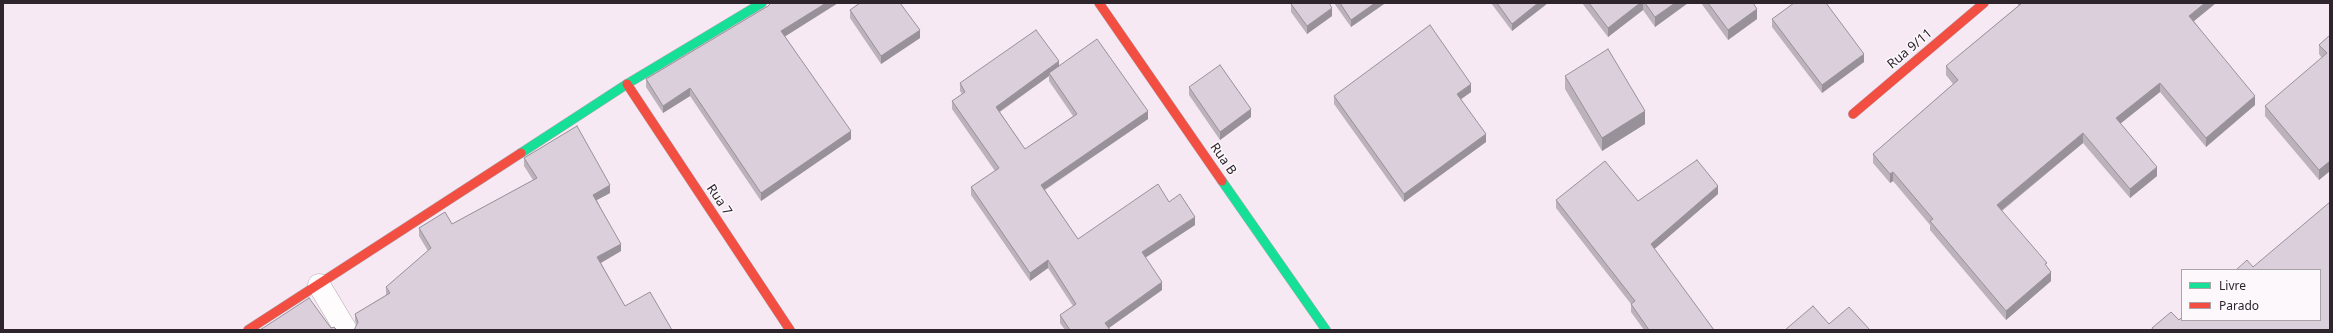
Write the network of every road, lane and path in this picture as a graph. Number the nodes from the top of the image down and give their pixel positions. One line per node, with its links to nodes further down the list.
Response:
1 (762, 3): 4 (street)
2 (1100, 3): 10 (street, Rua B)
3 (1984, 3): 5 (street, Rua 9/11)
4 (626, 84): 6 (street); 9 (street, Rua 7)
5 (1853, 114)
6 (319, 285): 7 (street); 8 (street)
7 (248, 330)
8 (346, 330)
9 (790, 330)
10 (1326, 330)

